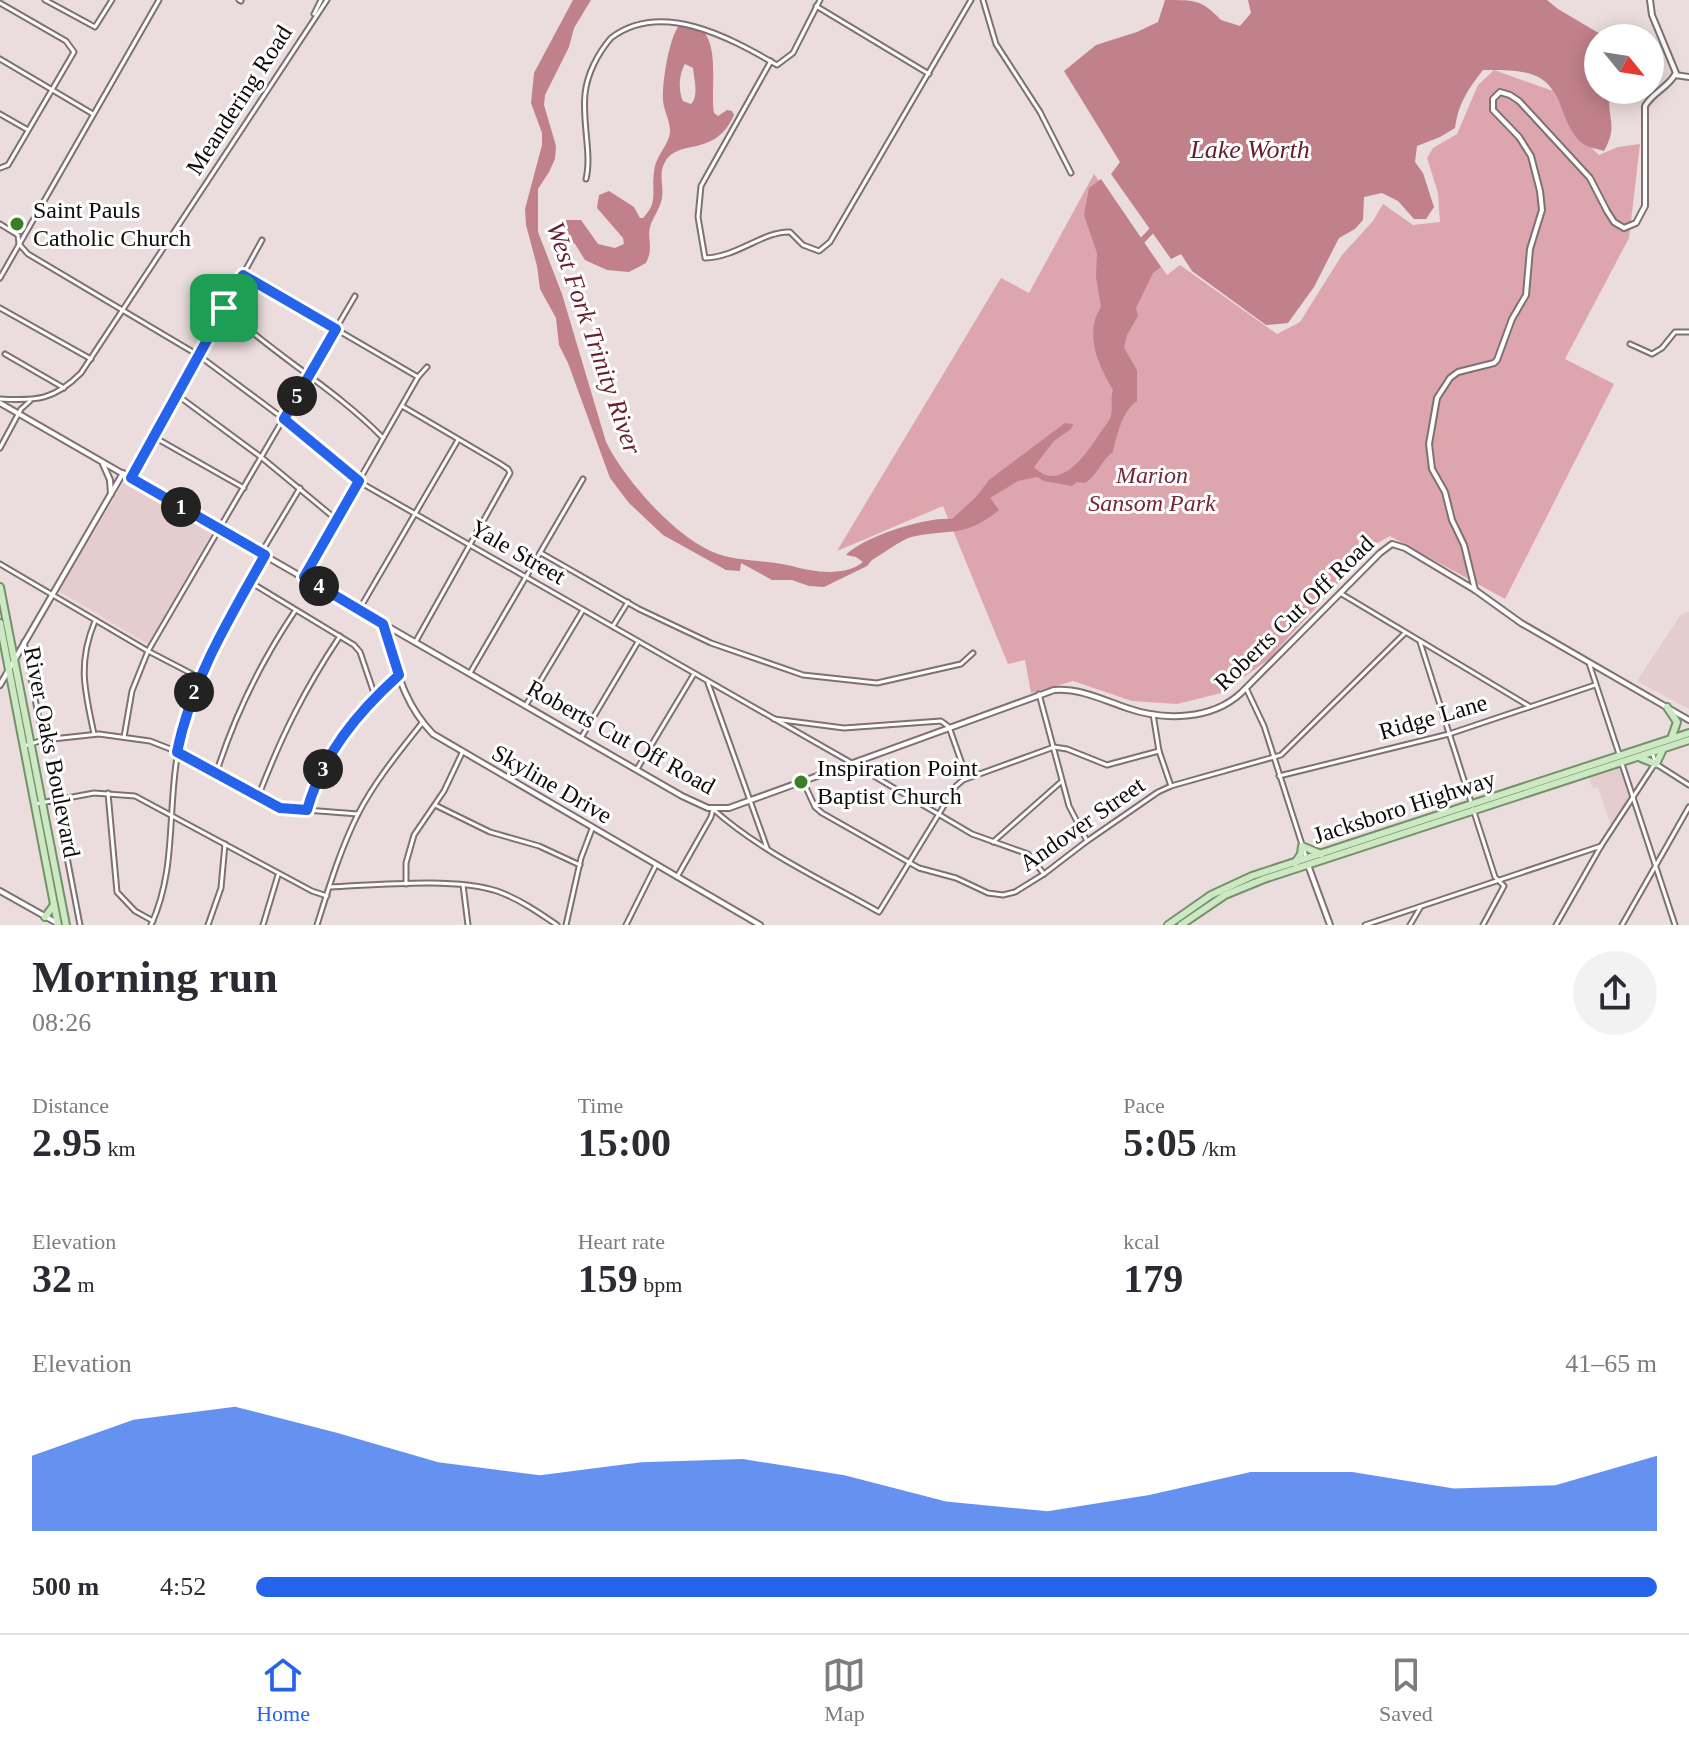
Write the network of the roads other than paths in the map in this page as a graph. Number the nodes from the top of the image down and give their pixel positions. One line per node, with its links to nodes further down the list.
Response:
1 (45, 0): 2 (street)
2 (112, 0)
3 (159, 0): 22 (street)
4 (321, 0): 13 (street)
5 (327, 0): 13 (street, Meandering Road)
6 (820, 0): 11 (street)
7 (971, 0): 17 (street)
8 (983, 0): 25 (street)
9 (1650, 0): 18 (street)
10 (0, 3): 20 (street)
11 (816, 6): 16 (street); 17 (street)
12 (644, 17): 26 (street)
13 (311, 21): 35 (street, Meandering Road)
14 (700, 23): 16 (street)
15 (0, 59): 20 (street)
16 (771, 61): 17 (street)
17 (929, 74)
18 (1675, 75): 19 (street); 76 (street)
19 (1689, 77)
20 (52, 89): 22 (street); 23 (street)
21 (0, 114): 23 (street)
22 (94, 114): 29 (street)
23 (28, 130): 24 (street)
24 (1, 168)
25 (1071, 173)
26 (586, 179)
27 (0, 224): 29 (street, Yale Street)
28 (262, 240): 30 (street)
29 (19, 244): 31 (street); 35 (street, Yale Street)
30 (243, 275): 34 (street); 36 (street)
31 (0, 278)
32 (355, 296): 36 (street)
33 (0, 308): 41 (street)
34 (224, 308): 40 (street); 43 (street)
35 (123, 310): 40 (street, Yale Street); 41 (street, Meandering Road)
36 (336, 329): 43 (street); 44 (street)
37 (1689, 332): 38 (street)
38 (1630, 344)
39 (5, 354): 45 (street)
40 (198, 355): 46 (street); 51 (street, Yale Street)
41 (91, 359): 45 (street, Meandering Road)
42 (427, 367): 44 (street)
43 (309, 376): 51 (street); 53 (street)
44 (418, 377): 49 (street)
45 (64, 388): 47 (street, Meandering Road)
46 (177, 395): 52 (street); 56 (street)
47 (33, 400): 48 (street, Meandering Road); 50 (street, Meandering Road)
48 (0, 401): 50 (street, Roberts Cut Off Road)
49 (402, 406): 53 (street); 54 (street)
50 (20, 414): 55 (street, Meandering Road); 57 (street, Roberts Cut Off Road)
51 (284, 419): 56 (street); 61 (street, Yale Street)
52 (154, 437): 59 (street); 62 (street)
53 (384, 438): 61 (street)
54 (458, 439): 65 (street); 68 (street)
55 (0, 448)
56 (261, 457): 62 (street); 63 (street)
57 (102, 462): 58 (street, Roberts Cut Off Road); 64 (street)
58 (123, 473): 59 (street, Roberts Cut Off Road); 64 (street)
59 (131, 478): 67 (street, Roberts Cut Off Road)
60 (583, 479): 69 (street)
61 (359, 481): 65 (street, Yale Street); 66 (street)
62 (244, 488): 67 (street)
63 (300, 488): 66 (street); 70 (street)
64 (111, 494): 78 (street)
65 (415, 513): 68 (street, Yale Street); 80 (street)
66 (337, 520): 72 (street)
67 (219, 529): 70 (street, Roberts Cut Off Road); 94 (street)
68 (470, 545): 73 (street, Yale Street); 90 (street)
69 (541, 553): 73 (street); 79 (street)
70 (263, 554): 72 (street, Roberts Cut Off Road); 74 (street)
71 (0, 564): 78 (street)
72 (304, 577): 80 (street, Roberts Cut Off Road)
73 (527, 578): 81 (street, Yale Street); 99 (street)
74 (250, 582): 82 (street); 102 (street)
75 (0, 587): 89 (main road, River Oaks Boulevard)
76 (1475, 590): 77 (street, Roberts Cut Off Road); 97 (street, Roberts Cut Off Road)
77 (1340, 593): 87 (street); 107 (street, Roberts Cut Off Road)
78 (53, 595): 83 (street); 93 (street)
79 (628, 602): 85 (street); 95 (street)
80 (359, 610): 84 (street, Roberts Cut Off Road)
81 (583, 610): 85 (street, Yale Street); 111 (street)
82 (295, 611): 88 (street); 141 (street)
83 (96, 620): 94 (street); 120 (street)
84 (383, 624): 90 (street, Roberts Cut Off Road); 101 (street, Skyline Drive)
85 (612, 627): 91 (street, Yale Street)
86 (0, 628): 96 (main road); 98 (main road, River Oaks Boulevard)
87 (1405, 633): 92 (street); 136 (street)
88 (340, 636): 109 (street); 150 (street)
89 (12, 639): 93 (main road); 96 (main road, River Oaks Boulevard)
90 (416, 641): 99 (street, Roberts Cut Off Road)
91 (638, 642): 100 (street, Yale Street); 123 (street)
92 (1420, 642): 112 (street); 121 (street)
93 (23, 644): 96 (street); 125 (street)
94 (148, 651): 102 (street); 122 (street)
95 (973, 653)
96 (14, 654): 98 (street); 110 (main road, River Oaks Boulevard)
97 (1589, 662): 106 (street); 113 (street, Roberts Cut Off Road)
98 (9, 669): 103 (main road, River Oaks Boulevard); 105 (street)
99 (470, 673): 111 (street, Roberts Cut Off Road)
100 (694, 674): 104 (street, Yale Street); 140 (street)
101 (399, 675): 109 (street); 117 (street, Skyline Drive)
102 (199, 677): 133 (street)
103 (11, 680): 110 (main road); 128 (main road, River Oaks Boulevard)
104 (707, 682): 115 (street, Yale Street); 152 (street)
105 (0, 685)
106 (1595, 685): 112 (street, Ridge Lane); 137 (street)
107 (1246, 688): 114 (street, Roberts Cut Off Road); 136 (street)
108 (1039, 694): 114 (street, Roberts Cut Off Road); 118 (street, Roberts Cut Off Road); 130 (street)
109 (375, 696): 159 (street)
110 (24, 703): 127 (main road, River Oaks Boulevard)
111 (526, 705): 123 (street, Roberts Cut Off Road)
112 (1530, 707): 121 (street, Ridge Lane)
113 (1667, 707): 116 (street, Roberts Cut Off Road); 124 (main road)
114 (1153, 714): 132 (street)
115 (771, 718): 118 (street); 138 (street, Yale Street)
116 (1689, 720)
117 (422, 723): 134 (street, Skyline Drive); 161 (street)
118 (949, 727): 138 (street, Roberts Cut Off Road); 143 (street)
119 (1689, 733): 124 (main road)
120 (94, 734): 122 (street); 125 (street)
121 (1449, 734): 142 (street, Ridge Lane); 157 (street)
122 (124, 737): 133 (street)
123 (581, 738): 140 (street, Roberts Cut Off Road)
124 (1671, 739): 129 (main road)
125 (43, 740): 127 (street)
126 (1689, 740): 129 (main road)
127 (32, 743): 128 (street); 153 (main road, River Oaks Boulevard)
128 (24, 746): 154 (main road, River Oaks Boulevard)
129 (1664, 746): 131 (main road, Jacksboro Highway); 139 (main road)
130 (1054, 747): 132 (street); 143 (street); 145 (street)
131 (1651, 749): 135 (main road, Jacksboro Highway); 137 (main road, Jacksboro Highway); 139 (street)
132 (1159, 751): 147 (street)
133 (177, 752): 141 (street); 160 (street)
134 (462, 753): 155 (street); 163 (street, Skyline Drive)
135 (1638, 757): 137 (main road, Jacksboro Highway); 139 (main road)
136 (1274, 758): 142 (street); 147 (street, Andover Street)
137 (1621, 759): 149 (street); 157 (main road, Jacksboro Highway)
138 (850, 762): 144 (street, Roberts Cut Off Road); 162 (street, Yale Street)
139 (1656, 764): 146 (street); 149 (street)
140 (637, 769): 158 (street, Roberts Cut Off Road)
141 (216, 774): 150 (street)
142 (1279, 776): 168 (street)
143 (969, 778): 162 (street)
144 (803, 780): 152 (street, Roberts Cut Off Road); 172 (street, Andover Street)
145 (1063, 781): 164 (street); 165 (street)
146 (1689, 785)
147 (1171, 786): 164 (street, Andover Street)
148 (108, 793): 151 (street); 160 (street); 192 (street)
149 (1633, 795): 169 (street); 177 (street)
150 (258, 797): 159 (street)
151 (56, 800): 153 (street); 195 (street)
152 (750, 801): 158 (street, Roberts Cut Off Road); 170 (street)
153 (43, 802): 154 (street); 194 (main road, River Oaks Boulevard)
154 (35, 804): 187 (main road, River Oaks Boulevard)
155 (435, 805): 173 (street); 182 (street)
156 (1689, 807): 177 (street)
157 (1472, 808): 166 (main road, Jacksboro Highway); 181 (street)
158 (713, 809): 170 (street); 180 (street)
159 (307, 810): 161 (street)
160 (171, 813): 167 (street); 192 (street)
161 (358, 814): 184 (street)
162 (938, 815): 165 (street, Yale Street); 172 (street)
163 (593, 829): 173 (street); 174 (street, Skyline Drive)
164 (1087, 841): 179 (street, Andover Street)
165 (993, 842): 179 (street, Yale Street)
166 (1368, 842): 171 (main road, Jacksboro Highway); 175 (main road, Jacksboro Highway)
167 (225, 844): 178 (street); 196 (street)
168 (1302, 846): 171 (main road); 175 (street); 176 (main road)
169 (1601, 846): 181 (street); 210 (street)
170 (767, 848): 172 (street)
171 (1321, 854): 175 (main road, Jacksboro Highway)
172 (910, 863): 179 (street, Andover Street)
173 (580, 865): 201 (street)
174 (656, 865): 180 (street, Skyline Drive); 202 (street)
175 (1308, 865): 176 (main road, Jacksboro Highway); 176 (main road); 206 (street)
176 (1296, 866): 189 (main road, Jacksboro Highway); 191 (main road, Jacksboro Highway)
177 (1654, 867): 211 (street); 212 (street)
178 (279, 873): 186 (street); 197 (street)
179 (1044, 874)
180 (677, 877): 203 (street, Skyline Drive)
181 (1498, 881): 188 (street); 209 (street)
182 (406, 884): 183 (street); 184 (street)
183 (463, 885): 199 (street); 200 (street)
184 (330, 887): 186 (street)
185 (0, 891): 190 (street)
186 (327, 896): 198 (street)
187 (54, 905): 190 (main road); 193 (main road, River Oaks Boulevard)
188 (1421, 906): 207 (street); 208 (street)
189 (1186, 911): 191 (street); 204 (main road, Jacksboro Highway)
190 (45, 917): 193 (street)
191 (1193, 920): 205 (main road, Jacksboro Highway)
192 (152, 923)
193 (59, 925)
194 (66, 925)
195 (80, 925)
196 (208, 925)
197 (263, 925)
198 (317, 925)
199 (468, 925)
200 (557, 925)
201 (566, 925)
202 (626, 925)
203 (759, 925)
204 (1168, 925)
205 (1181, 925)
206 (1330, 925)
207 (1365, 925)
208 (1410, 925)
209 (1483, 925)
210 (1556, 925)
211 (1622, 925)
212 (1675, 925)

